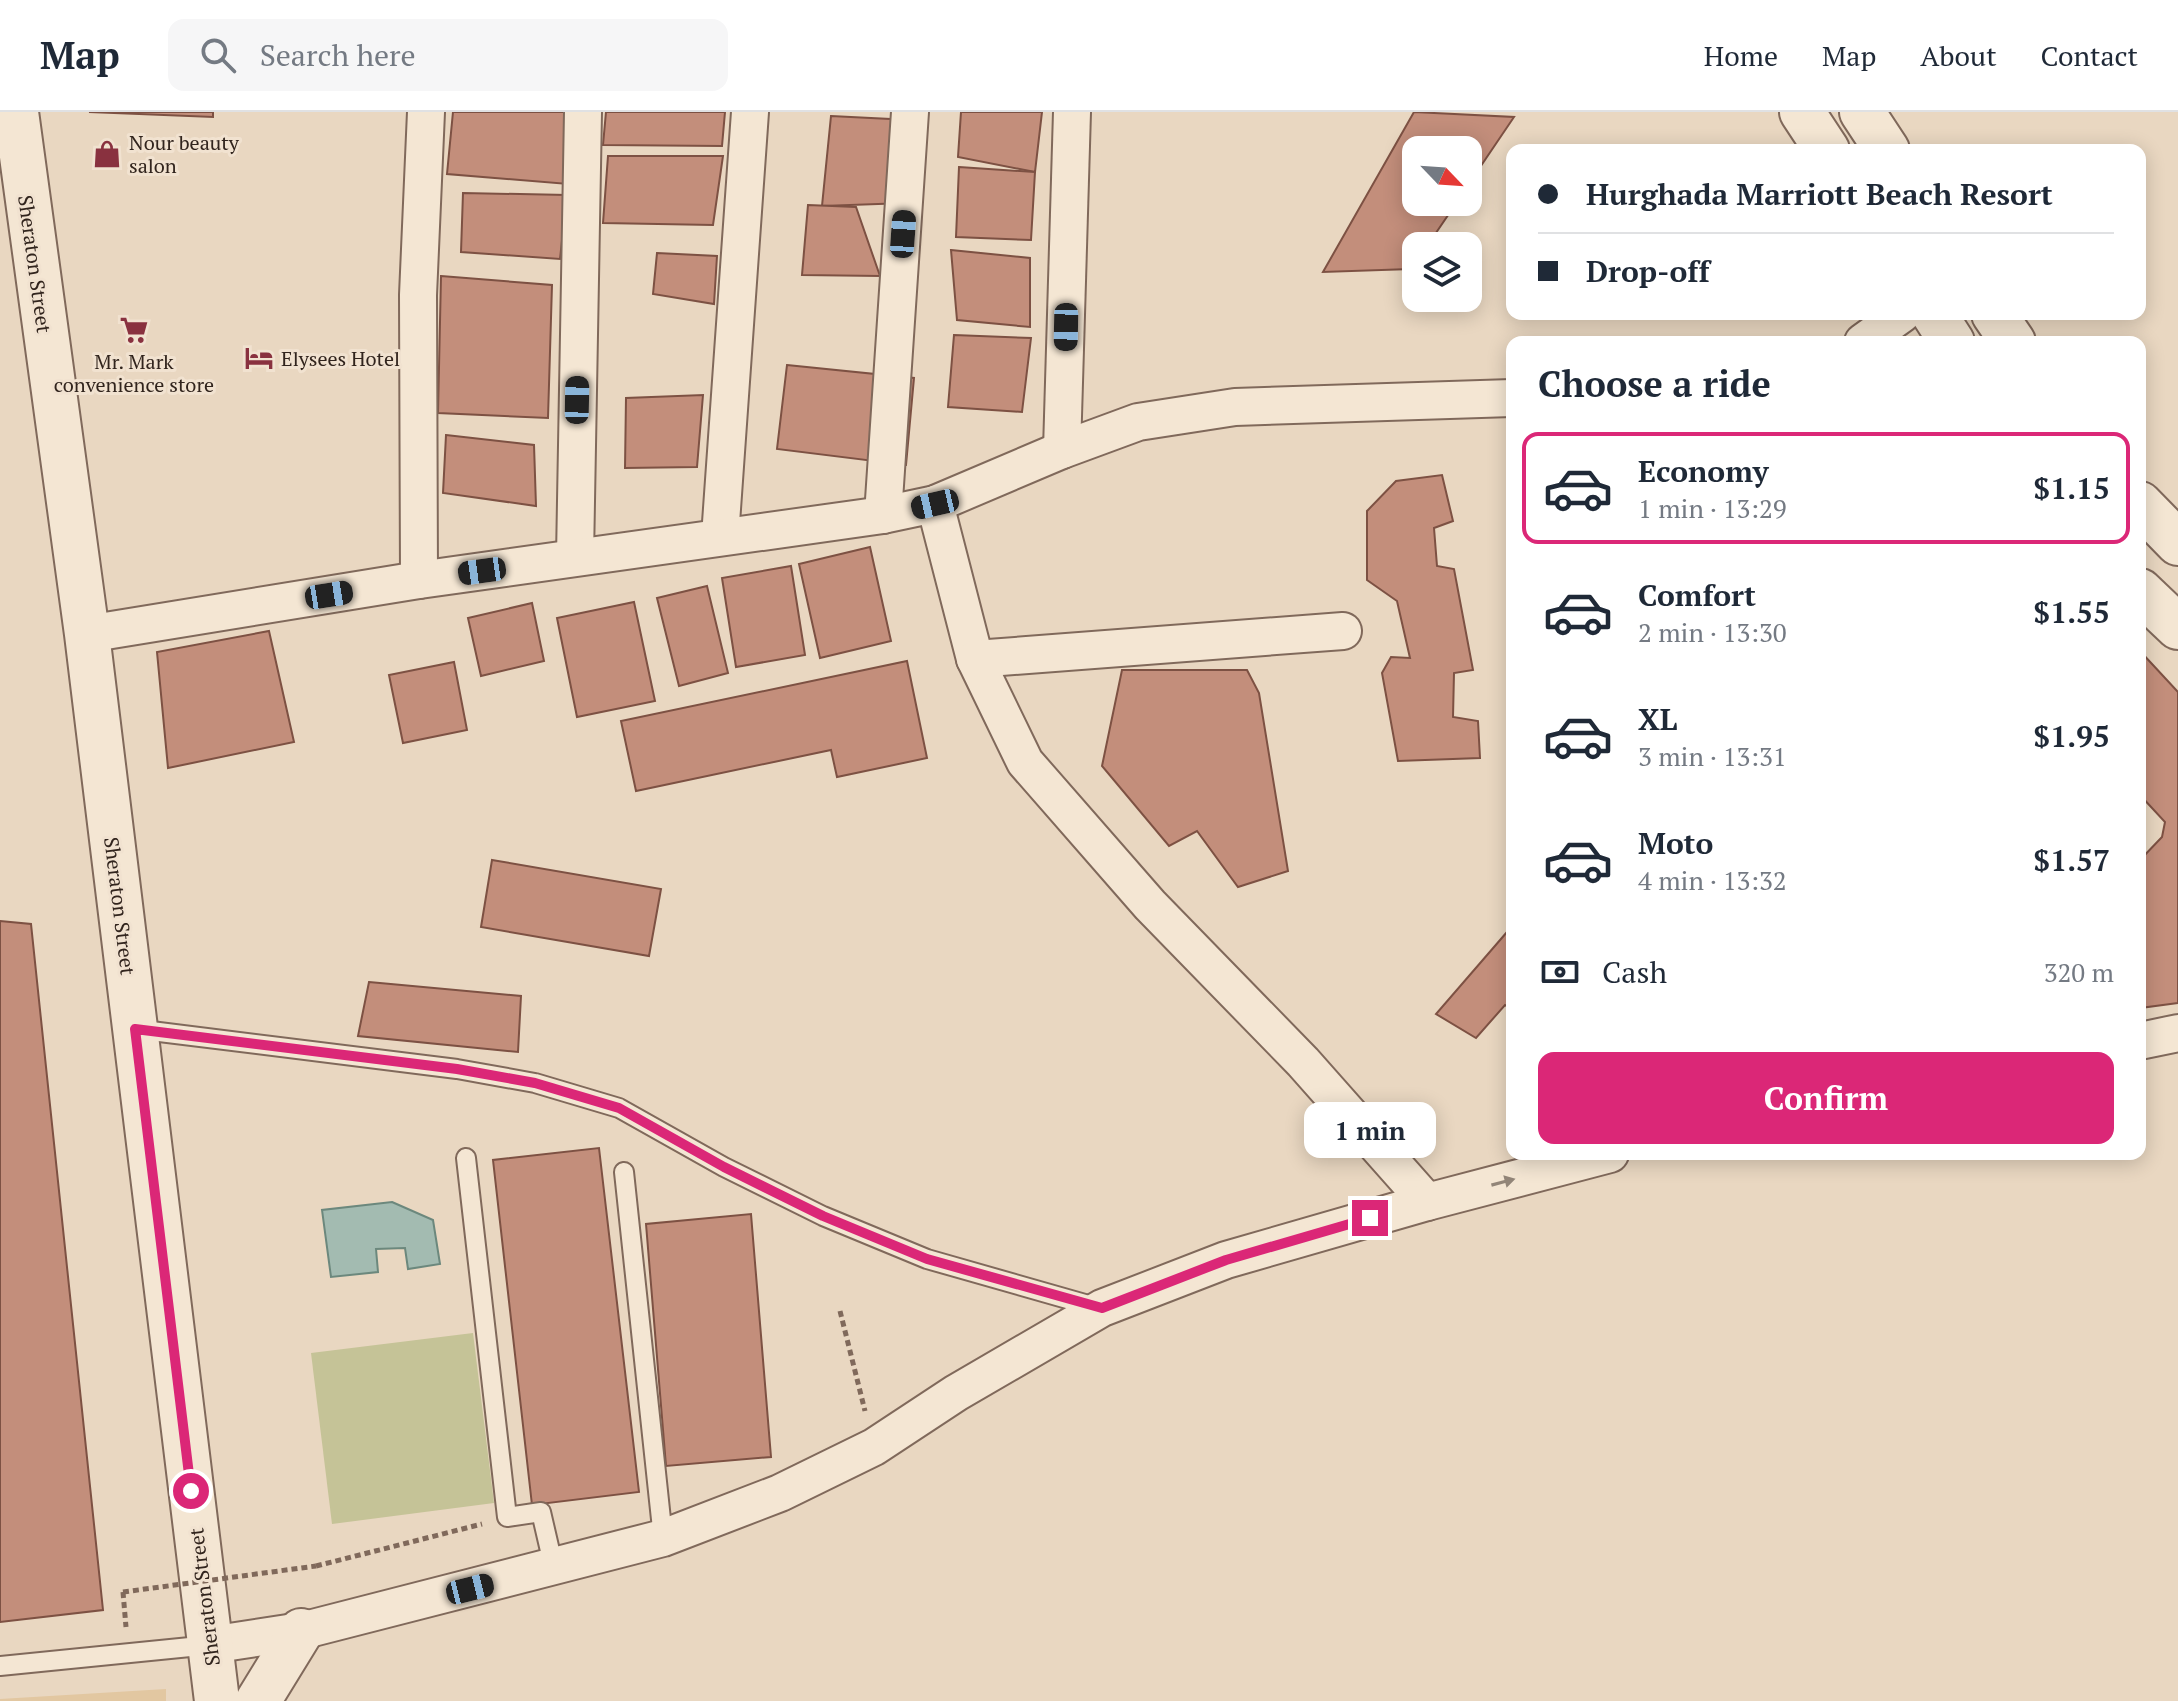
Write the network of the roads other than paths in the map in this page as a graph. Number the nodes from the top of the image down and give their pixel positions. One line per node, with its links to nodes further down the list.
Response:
1 (16, 112): 25 (street, Sheraton Street)
2 (426, 112): 21 (street)
3 (583, 112): 20 (street)
4 (750, 112): 18 (street)
5 (910, 112): 17 (street)
6 (1072, 112): 14 (street)
7 (1802, 112): 9 (street)
8 (1862, 112): 10 (street)
9 (1823, 144)
10 (1883, 144)
11 (1894, 320): 12 (street)
12 (1871, 336)
13 (1506, 398): 14 (street)
14 (1062, 450): 15 (street)
15 (935, 504): 17 (street); 26 (street)
16 (2146, 510): 19 (street)
17 (883, 515): 18 (street)
18 (720, 537): 20 (street)
19 (2178, 543)
20 (575, 557): 21 (street)
21 (419, 580): 25 (street)
22 (2146, 597): 23 (street)
23 (2178, 627)
24 (1343, 631): 26 (street)
25 (87, 634): 27 (street, Sheraton Street)
26 (975, 659): 33 (street)
27 (135, 1029): 34 (lane); 38 (street, Sheraton Street)
28 (2178, 1033): 29 (street)
29 (2146, 1040)
30 (466, 1158): 36 (lane)
31 (1587, 1160): 33 (street, one-way to 31)
32 (624, 1172): 35 (lane)
33 (1427, 1202): 34 (street)
34 (1102, 1308): 35 (street)
35 (663, 1538): 36 (street)
36 (554, 1568): 37 (street)
37 (301, 1631): 38 (street); 41 (street)
38 (210, 1645): 39 (lane); 40 (street, Sheraton Street)
39 (0, 1666)
40 (217, 1701)
41 (258, 1701)

